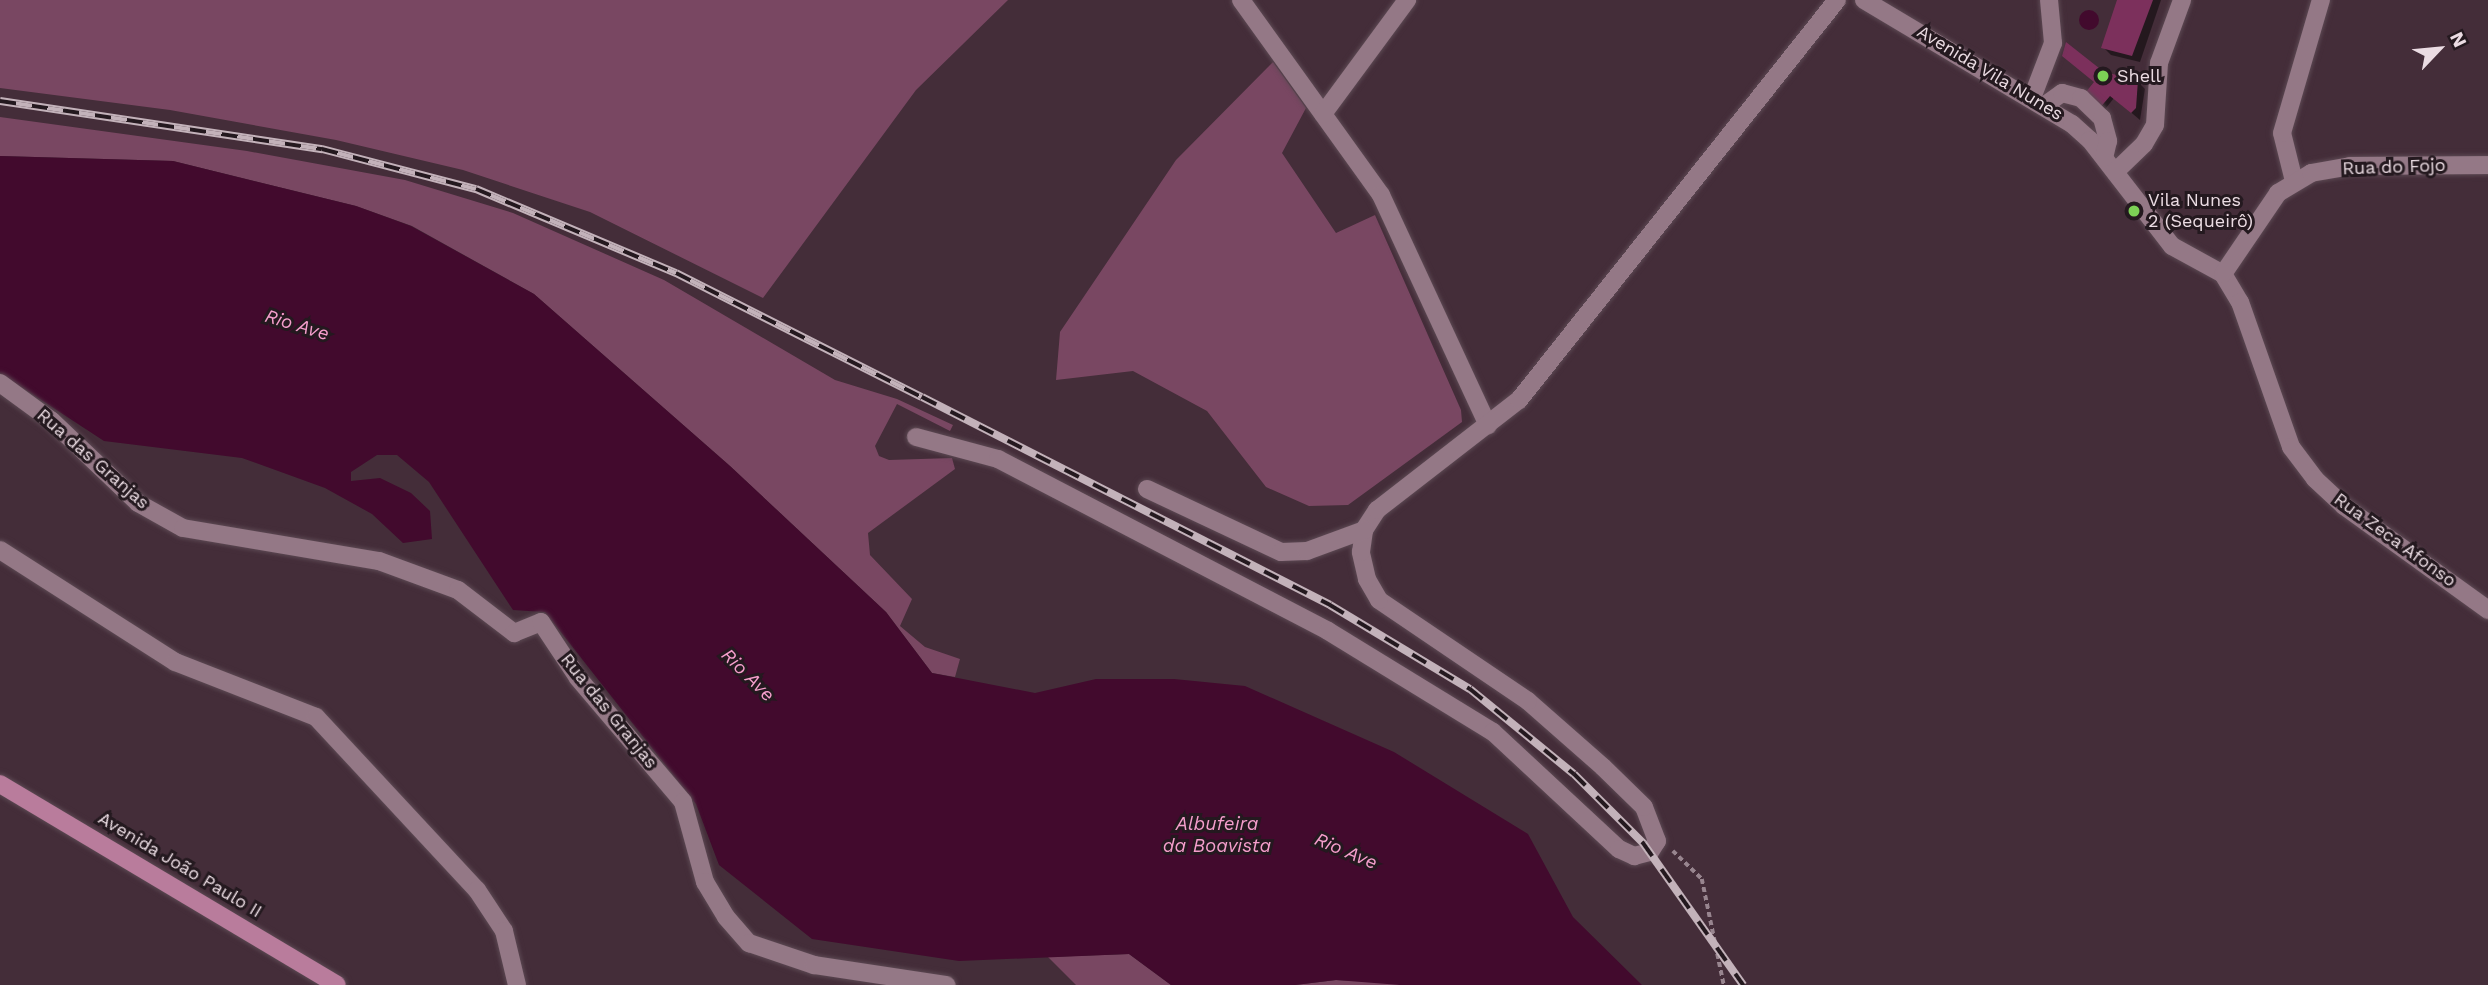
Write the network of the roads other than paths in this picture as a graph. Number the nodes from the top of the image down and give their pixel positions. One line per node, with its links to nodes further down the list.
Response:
1 (1241, 0): 9 (street)
2 (1407, 0): 9 (street)
3 (1837, 0): 15 (street)
4 (1864, 0): 8 (street, Avenida Vila Nunes)
5 (2049, 0): 8 (street)
6 (2182, 0): 10 (street)
7 (2321, 0): 12 (street)
8 (2039, 101): 10 (street, Avenida Vila Nunes); 10 (street)
9 (1323, 114): 15 (street)
10 (2109, 165): 13 (street, Avenida Vila Nunes)
11 (2488, 165): 12 (street, Rua do Fojo)
12 (2294, 181): 13 (street, Rua do Fojo)
13 (2223, 274): 20 (street, Rua Zeca Afonso)
14 (0, 383): 24 (street, Rua das Granjas)
15 (1488, 425): 18 (street)
16 (916, 438): 18 (street)
17 (1147, 489): 18 (street)
18 (1364, 530)
19 (0, 550): 23 (street)
20 (2488, 610)
21 (0, 784): 22 (main road, Avenida João Paulo II)
22 (337, 985)
23 (517, 985)
24 (946, 985)

